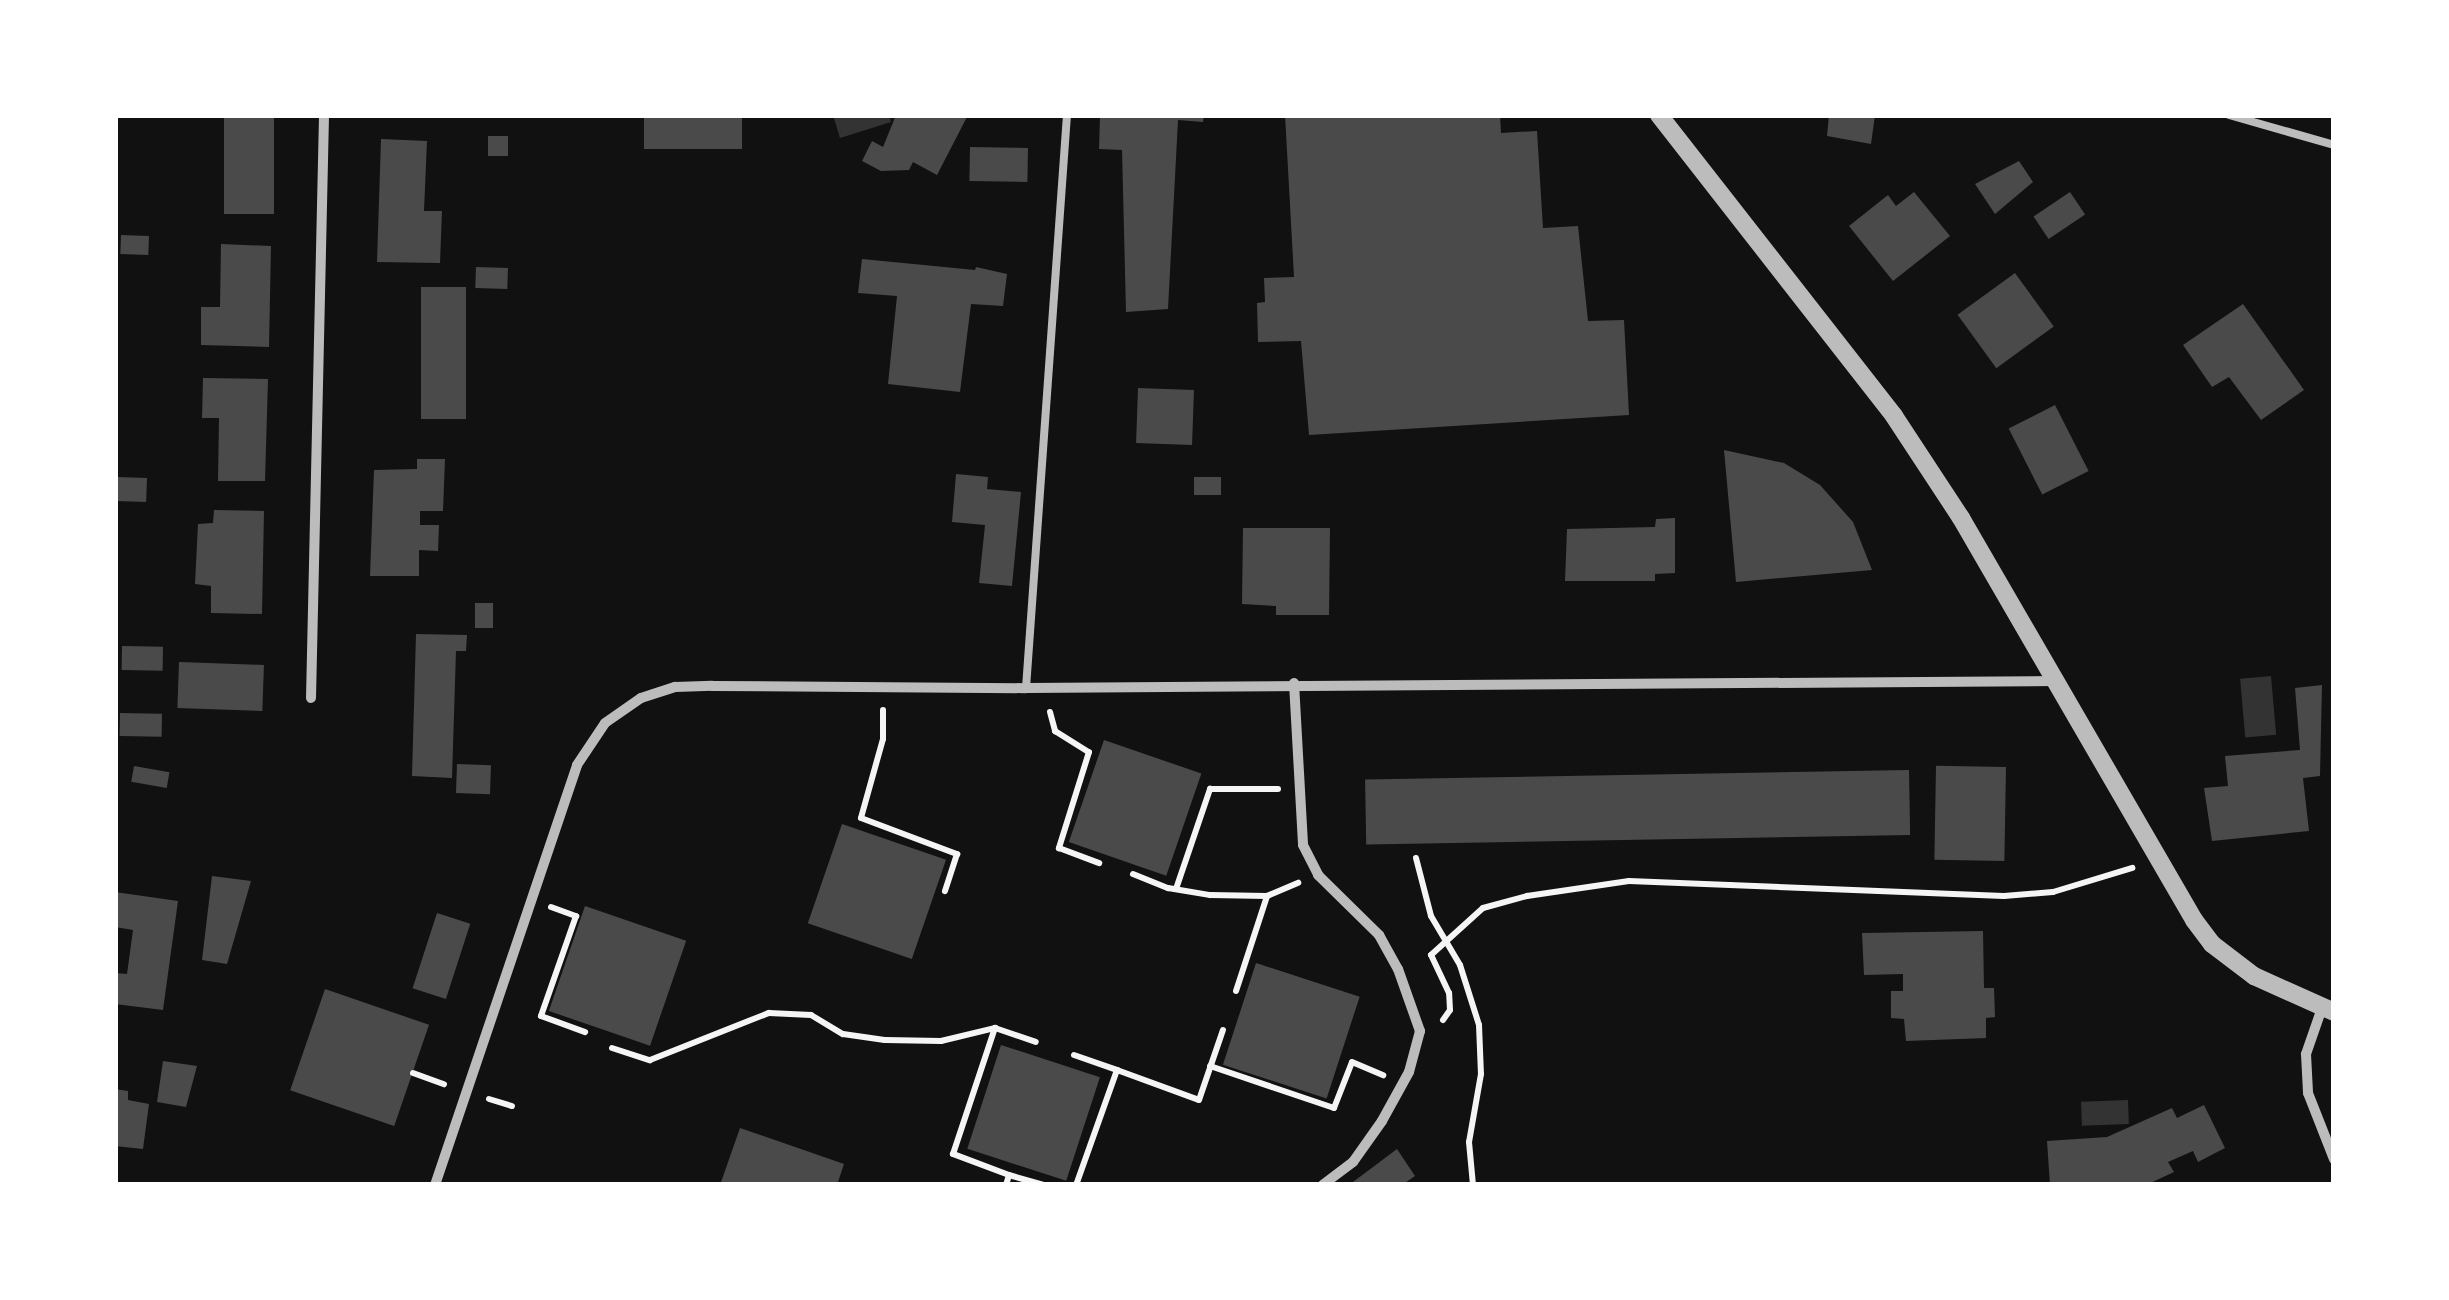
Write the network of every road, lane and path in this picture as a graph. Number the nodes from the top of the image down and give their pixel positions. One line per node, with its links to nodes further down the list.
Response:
1 (324, 115): 11 (street)
2 (1068, 115): 9 (lane)
3 (1659, 115): 6 (street)
4 (2229, 115): 5 (lane)
5 (2334, 146)
6 (2056, 680): 7 (street); 14 (street)
7 (1294, 683): 10 (street); 12 (street)
8 (884, 688): 9 (street); 19 (path); 21 (street)
9 (1026, 688): 10 (street)
10 (1048, 688): 15 (path)
11 (312, 698)
12 (1300, 788): 17 (street); 18 (path)
13 (1416, 858): 22 (path)
14 (2158, 859): 22 (path); 24 (street)
15 (1100, 863)
16 (1132, 874): 18 (path)
17 (1318, 875): 20 (path); 27 (street)
18 (1176, 889): 20 (path)
19 (945, 892)
20 (1268, 896): 23 (path)
21 (532, 900): 28 (path); 37 (street)
22 (1444, 939): 27 (path); 42 (path)
23 (1236, 991)
24 (2328, 1010): 35 (street)
25 (995, 1028): 29 (path); 30 (path); 36 (path)
26 (1222, 1030): 32 (path)
27 (1420, 1030): 34 (street)
28 (584, 1032)
29 (1036, 1042)
30 (612, 1048)
31 (1074, 1054): 33 (path)
32 (1210, 1066): 33 (path); 34 (path)
33 (1117, 1070): 40 (path)
34 (1402, 1083): 41 (street)
35 (2334, 1159)
36 (1009, 1175): 38 (path); 39 (path)
37 (435, 1185)
38 (1006, 1185)
39 (1043, 1185)
40 (1076, 1185)
41 (1323, 1185)
42 (1473, 1185)

